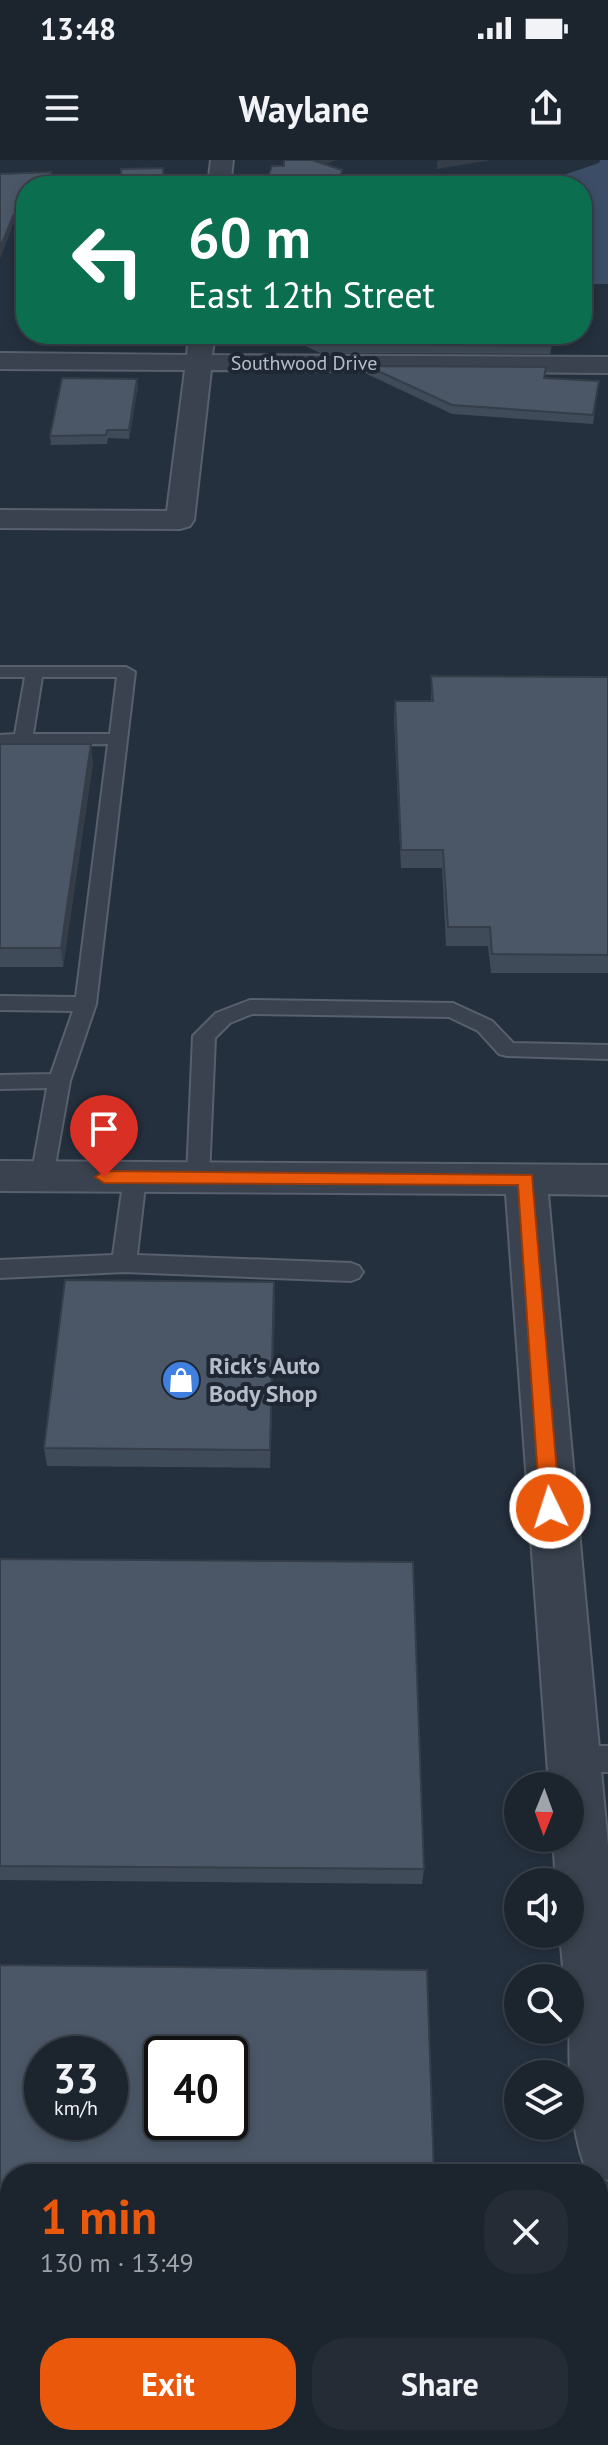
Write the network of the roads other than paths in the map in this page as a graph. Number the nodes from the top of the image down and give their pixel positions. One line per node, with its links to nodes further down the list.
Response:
1 (201, 344): 3 (street)
2 (0, 361): 3 (street, Southwood Drive)
3 (198, 363): 4 (street, Southwood Drive); 5 (street)
4 (608, 365)
5 (0, 519)
6 (0, 672): 7 (lane)
7 (34, 672): 8 (lane); 10 (lane)
8 (118, 739): 10 (lane); 12 (lane)
9 (0, 740): 10 (lane)
10 (23, 740)
11 (0, 1003): 12 (lane)
12 (86, 1004): 14 (lane)
13 (608, 1052): 19 (lane)
14 (59, 1081): 15 (lane); 17 (lane)
15 (0, 1082)
16 (0, 1176): 17 (street)
17 (42, 1177): 18 (street)
18 (135, 1177): 19 (street); 22 (lane)
19 (198, 1177): 20 (street)
20 (526, 1179): 21 (street); 25 (street)
21 (608, 1180)
22 (124, 1263): 23 (lane); 24 (lane)
23 (0, 1269)
24 (351, 1272)
25 (590, 1759): 26 (street)
26 (601, 1987): 27 (street)
27 (608, 2150)

